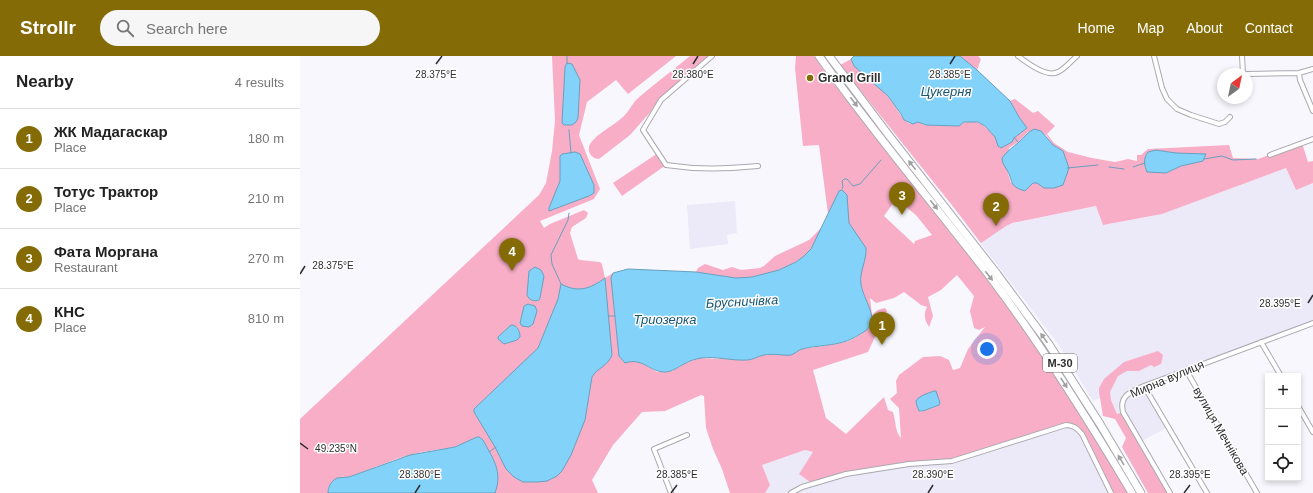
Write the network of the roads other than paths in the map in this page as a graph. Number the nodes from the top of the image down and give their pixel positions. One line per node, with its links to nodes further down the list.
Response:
1 (712, 56): 16 (street)
2 (819, 56): 28 (highway, М-30, one-way to 28)
3 (829, 56): 29 (highway, М-30, one-way to 3)
4 (1018, 56): 5 (street)
5 (1077, 56)
6 (1154, 56): 13 (street)
7 (1242, 56): 8 (street)
8 (1243, 68)
9 (1313, 69): 10 (street)
10 (1299, 73): 11 (street); 12 (street)
11 (1253, 74)
12 (1313, 111)
13 (1230, 117)
14 (1313, 139): 15 (street)
15 (1270, 155)
16 (758, 166)
17 (1313, 323): 18 (street, Мирна вулиця)
18 (1261, 342): 19 (street, Мирна вулиця); 20 (street)
19 (1186, 370): 21 (street, Мирна вулиця); 32 (street, вулиця Мечнікова)
20 (1279, 373)
21 (1144, 386): 30 (street, Мирна вулиця); 31 (street)
22 (1300, 409): 23 (street)
23 (1313, 432)
24 (687, 435): 25 (street)
25 (671, 493)
26 (791, 493): 27 (street)
27 (1111, 493)
28 (1132, 493)
29 (1141, 493)
30 (1170, 493)
31 (1207, 493)
32 (1257, 493)

